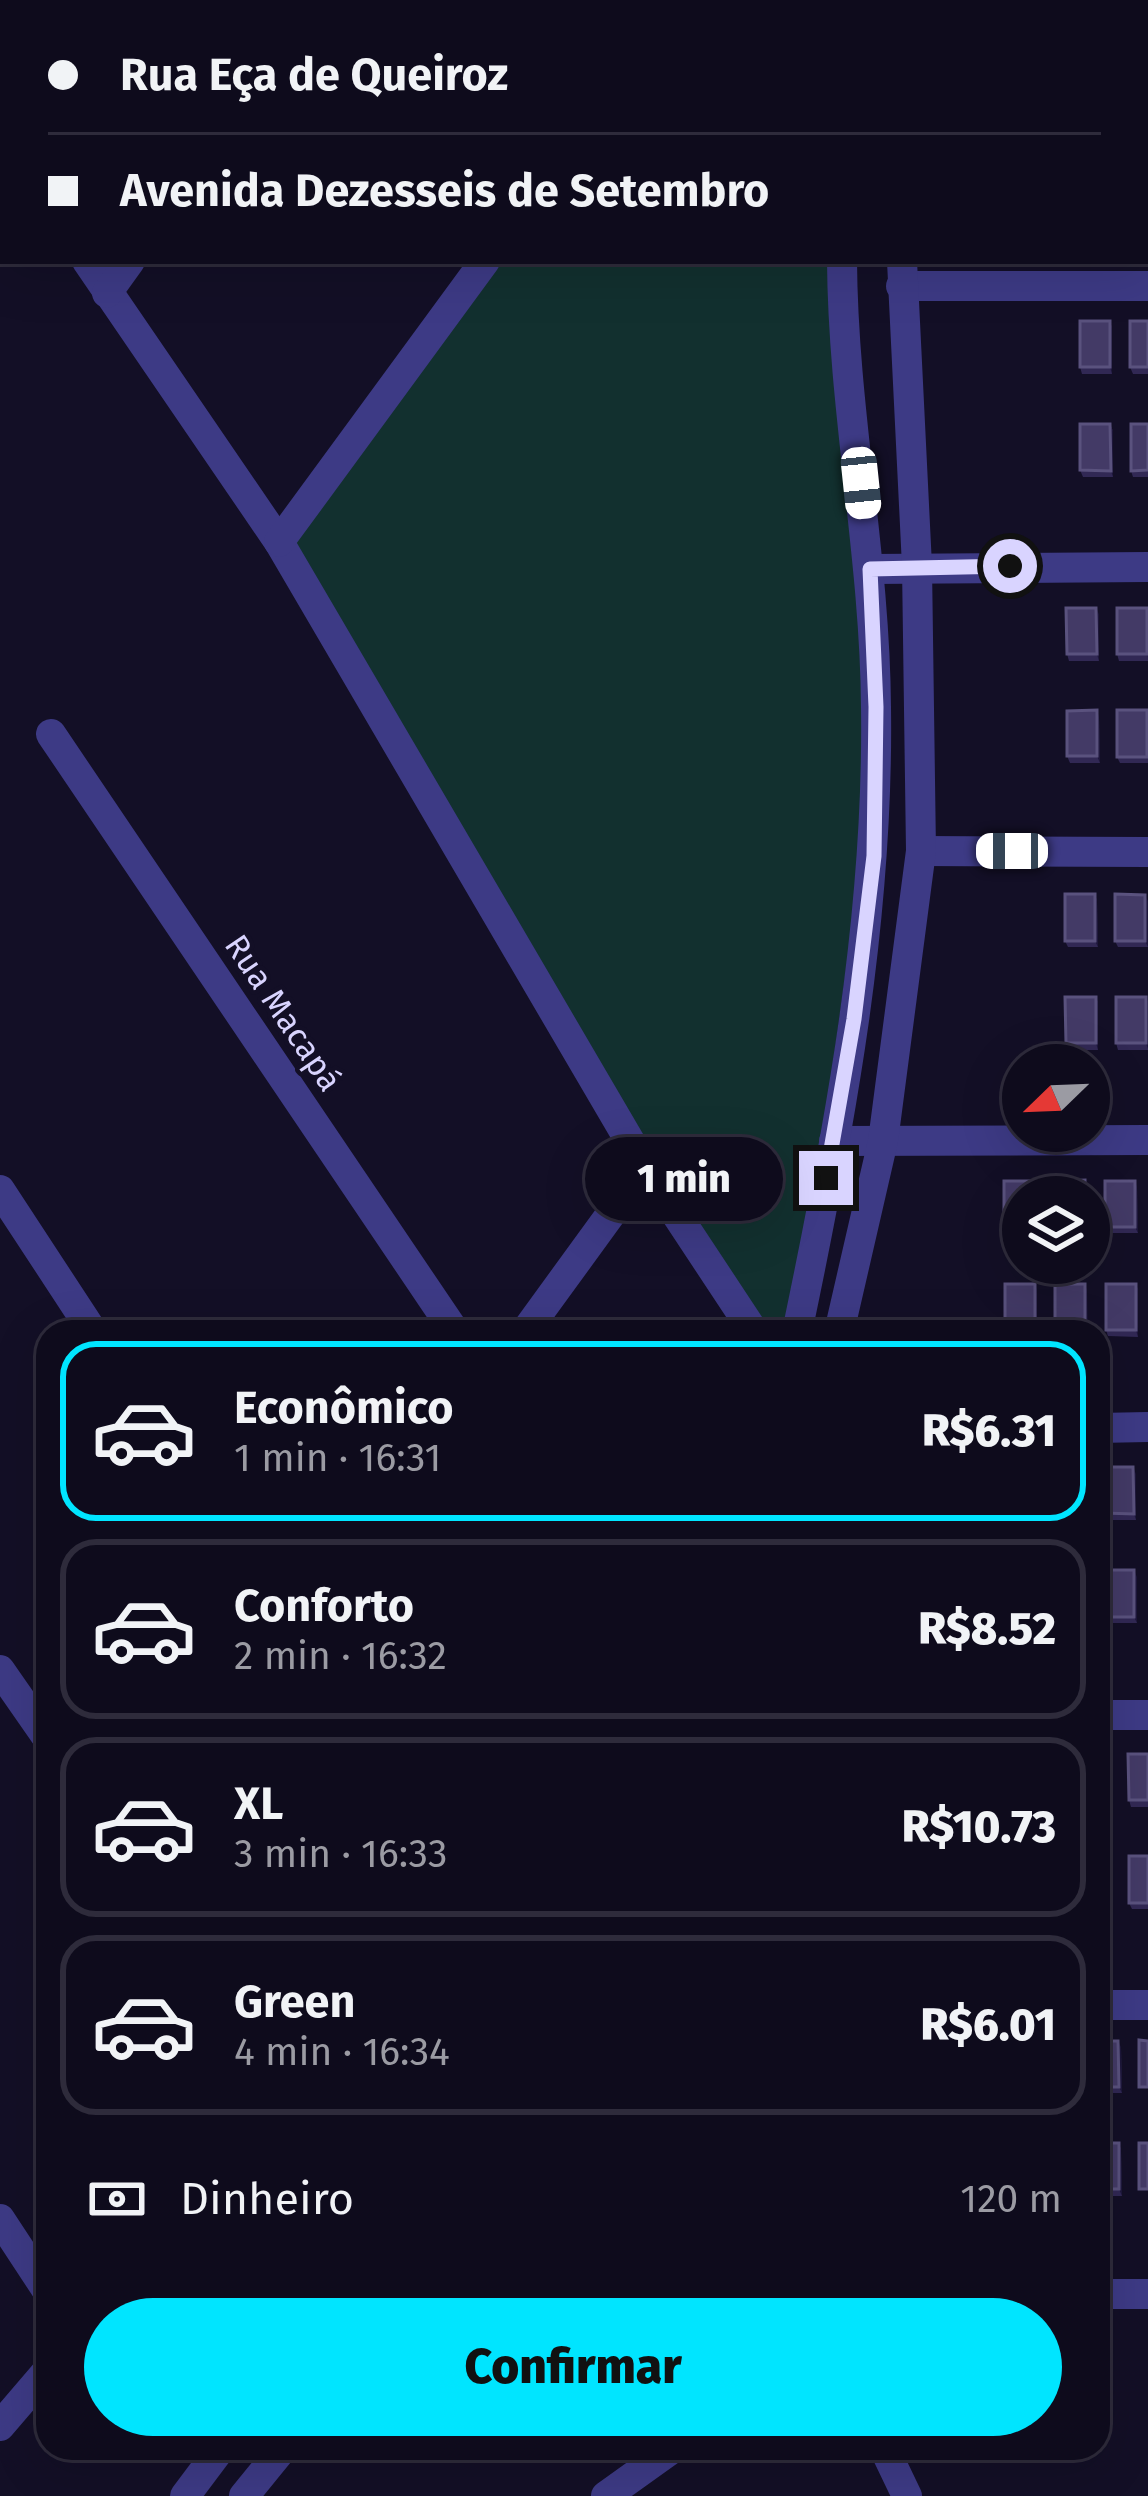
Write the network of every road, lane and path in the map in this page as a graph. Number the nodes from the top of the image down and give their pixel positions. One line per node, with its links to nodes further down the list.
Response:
1 (89, 264): 7 (street)
2 (128, 264): 7 (street)
3 (483, 264): 8 (street)
4 (842, 264): 11 (street)
5 (901, 273): 6 (street); 9 (street)
6 (1148, 286)
7 (107, 293): 8 (street)
8 (279, 542): 18 (street)
9 (917, 566): 10 (street); 11 (street); 13 (street)
10 (1148, 567)
11 (870, 569): 17 (street)
12 (51, 734): 21 (street, Rua Macapá)
13 (921, 850): 14 (street); 16 (street)
14 (1148, 852)
15 (1148, 1140): 16 (street)
16 (884, 1141): 17 (street); 25 (street)
17 (833, 1142): 24 (street)
18 (644, 1167): 22 (street); 23 (street)
19 (0, 1190): 20 (street)
20 (85, 1320)
21 (447, 1320)
22 (534, 1320)
23 (746, 1320)
24 (798, 1320)
25 (842, 1320)
26 (1148, 1427): 27 (street)
27 (1110, 1428)
28 (0, 1670): 31 (street)
29 (1110, 1715): 30 (street)
30 (1148, 1715)
31 (36, 1722)
32 (1110, 2005): 33 (street)
33 (1148, 2005)
34 (0, 2219): 35 (street)
35 (36, 2274)
36 (1110, 2294): 37 (street)
37 (1148, 2294)
38 (36, 2383): 39 (street)
39 (0, 2426)
40 (212, 2460): 44 (street)
41 (274, 2460): 45 (street)
42 (656, 2460): 46 (street)
43 (890, 2460): 47 (street)
44 (185, 2496)
45 (244, 2496)
46 (606, 2496)
47 (907, 2496)

